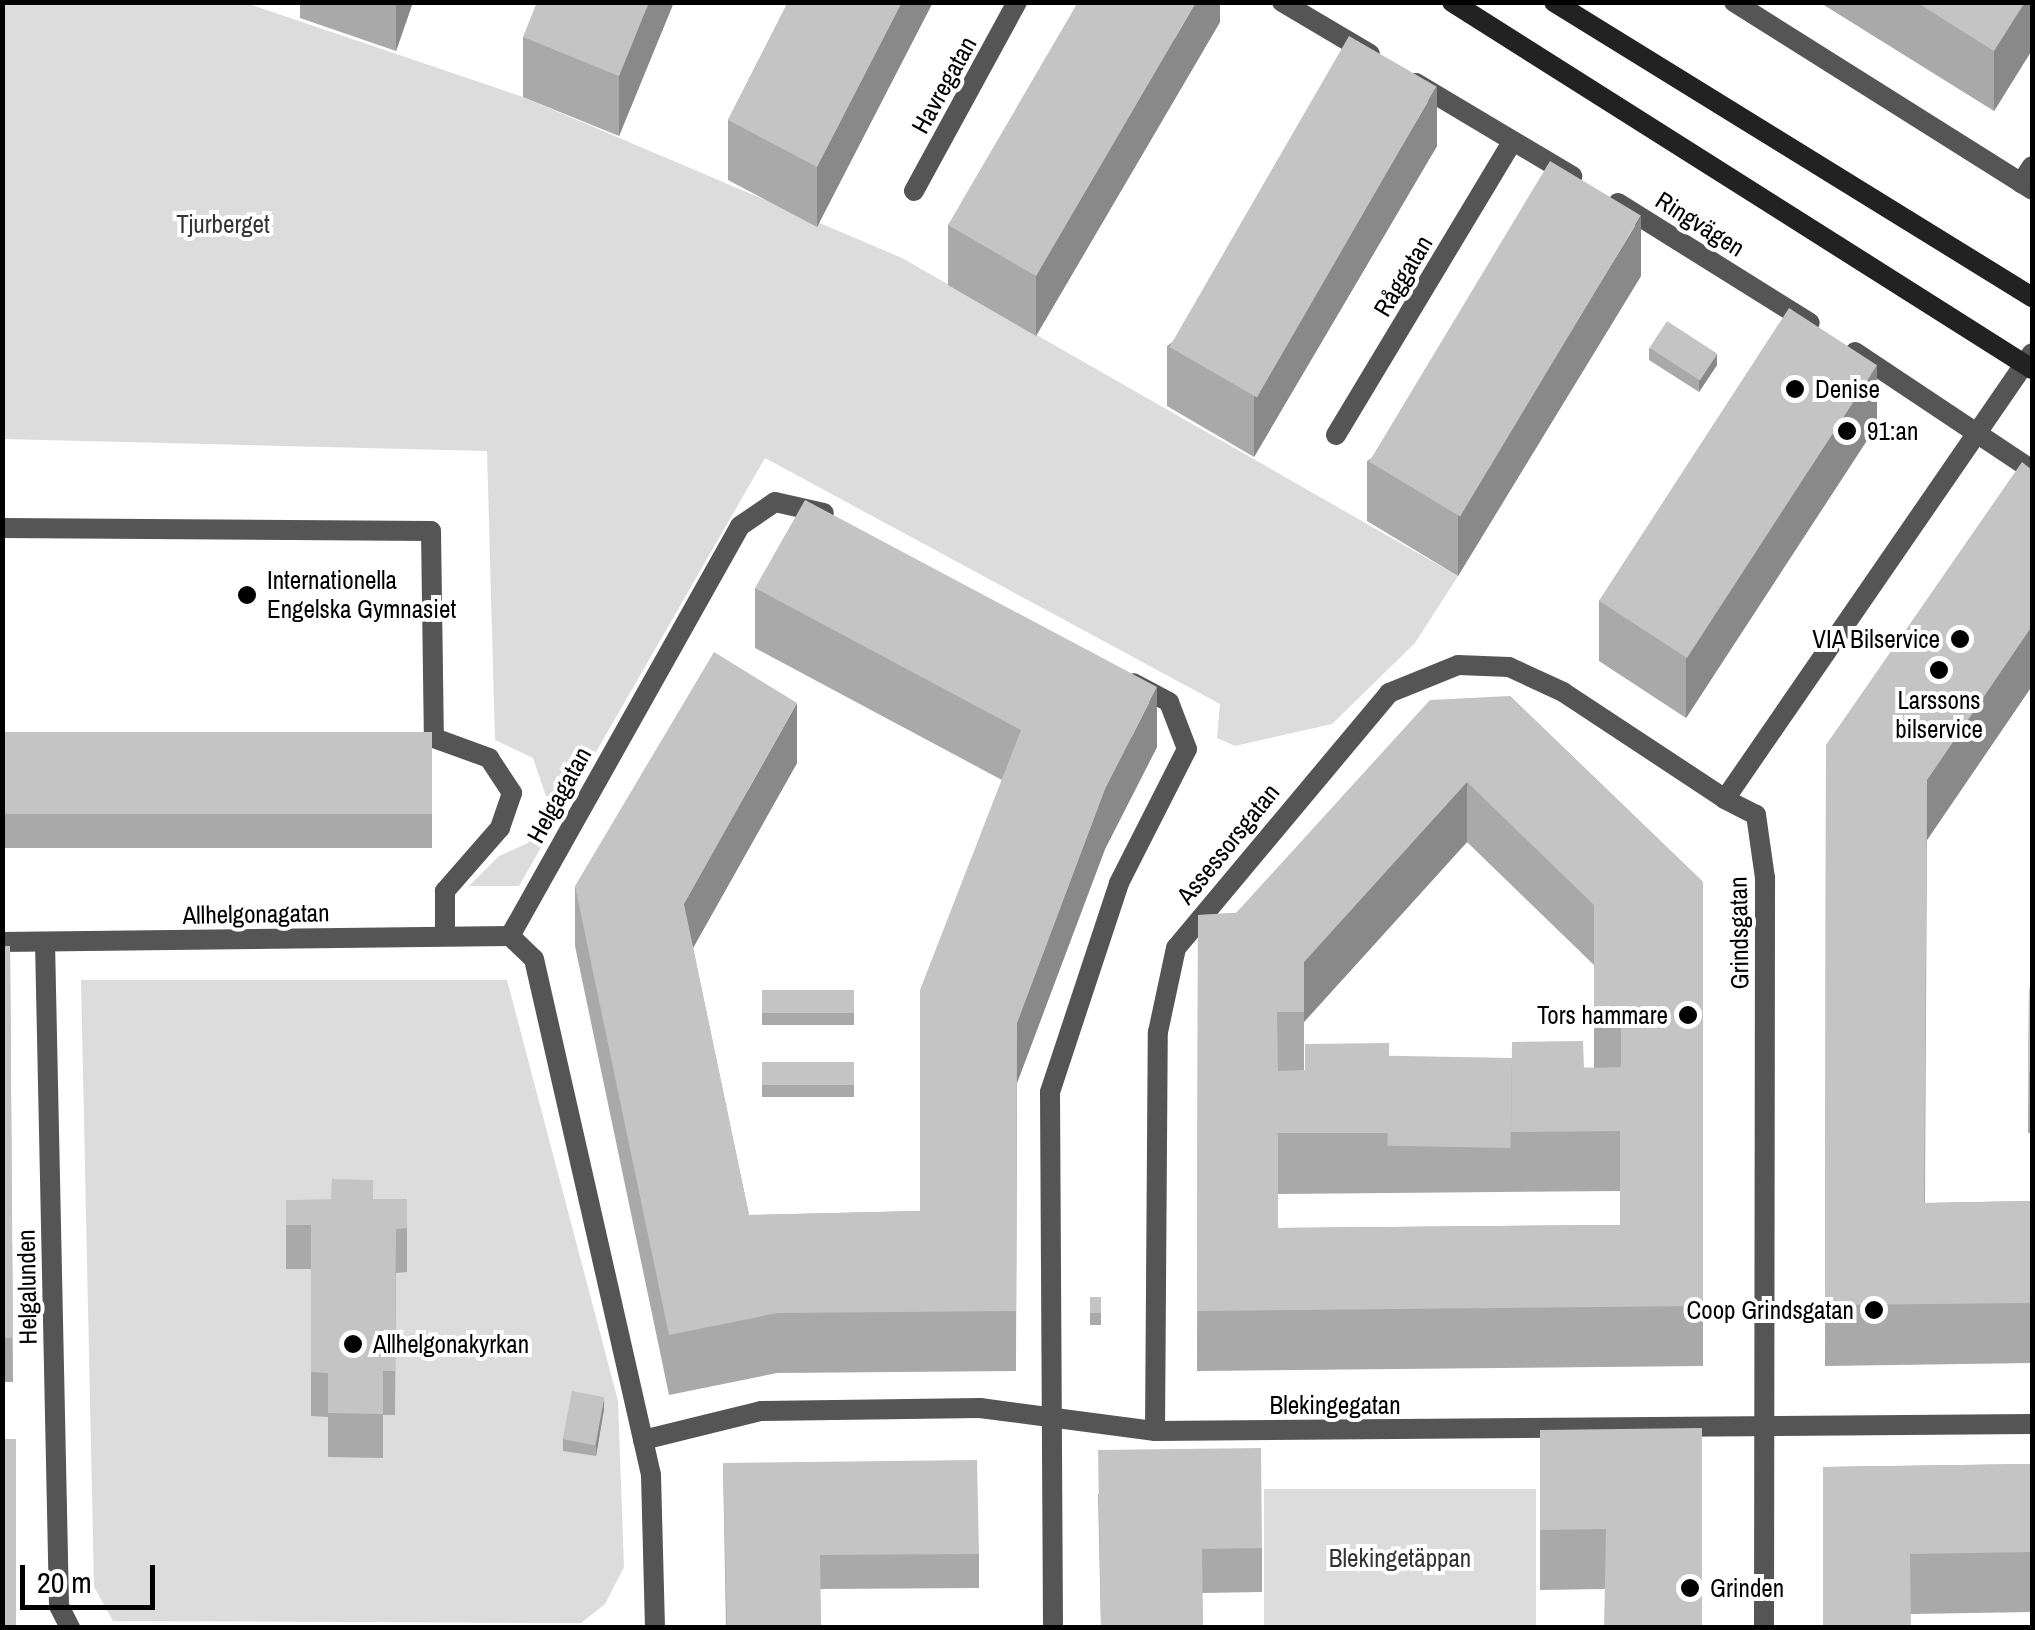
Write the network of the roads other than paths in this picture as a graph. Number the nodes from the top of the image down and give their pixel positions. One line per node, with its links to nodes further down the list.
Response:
1 (1017, 2): 8 (street, Havregatan)
2 (1282, 2): 6 (street, Ringvägen)
3 (1452, 2): 10 (main road)
4 (1554, 2): 9 (main road)
5 (1734, 2): 7 (street)
6 (1513, 142): 11 (street, Ringvägen); 12 (street, Råggatan)
7 (2029, 179)
8 (914, 191)
9 (2032, 297)
10 (2030, 362): 11 (street)
11 (1978, 432): 13 (street, Ringvägen); 17 (street)
12 (1336, 436)
13 (2032, 470)
14 (841, 522): 19 (street, Helgagatan)
15 (2, 528): 18 (street)
16 (1117, 673): 22 (street)
17 (1725, 799): 24 (street, Grindsgatan); 25 (street, Assessorsgatan)
18 (445, 936): 19 (street, Allhelgonagatan); 21 (street, Allhelgonagatan)
19 (510, 936): 26 (street)
20 (2, 942): 21 (street, Allhelgonagatan)
21 (45, 942): 27 (street, Helgalunden)
22 (1050, 1418): 25 (street, Blekingegatan); 26 (street, Blekingegatan); 29 (street)
23 (2032, 1424): 24 (street, Blekingegatan)
24 (1765, 1426): 25 (street, Blekingegatan); 30 (street, Grindsgatan)
25 (1155, 1431)
26 (644, 1440): 28 (street)
27 (70, 1628)
28 (655, 1628)
29 (1053, 1628)
30 (1764, 1628)

